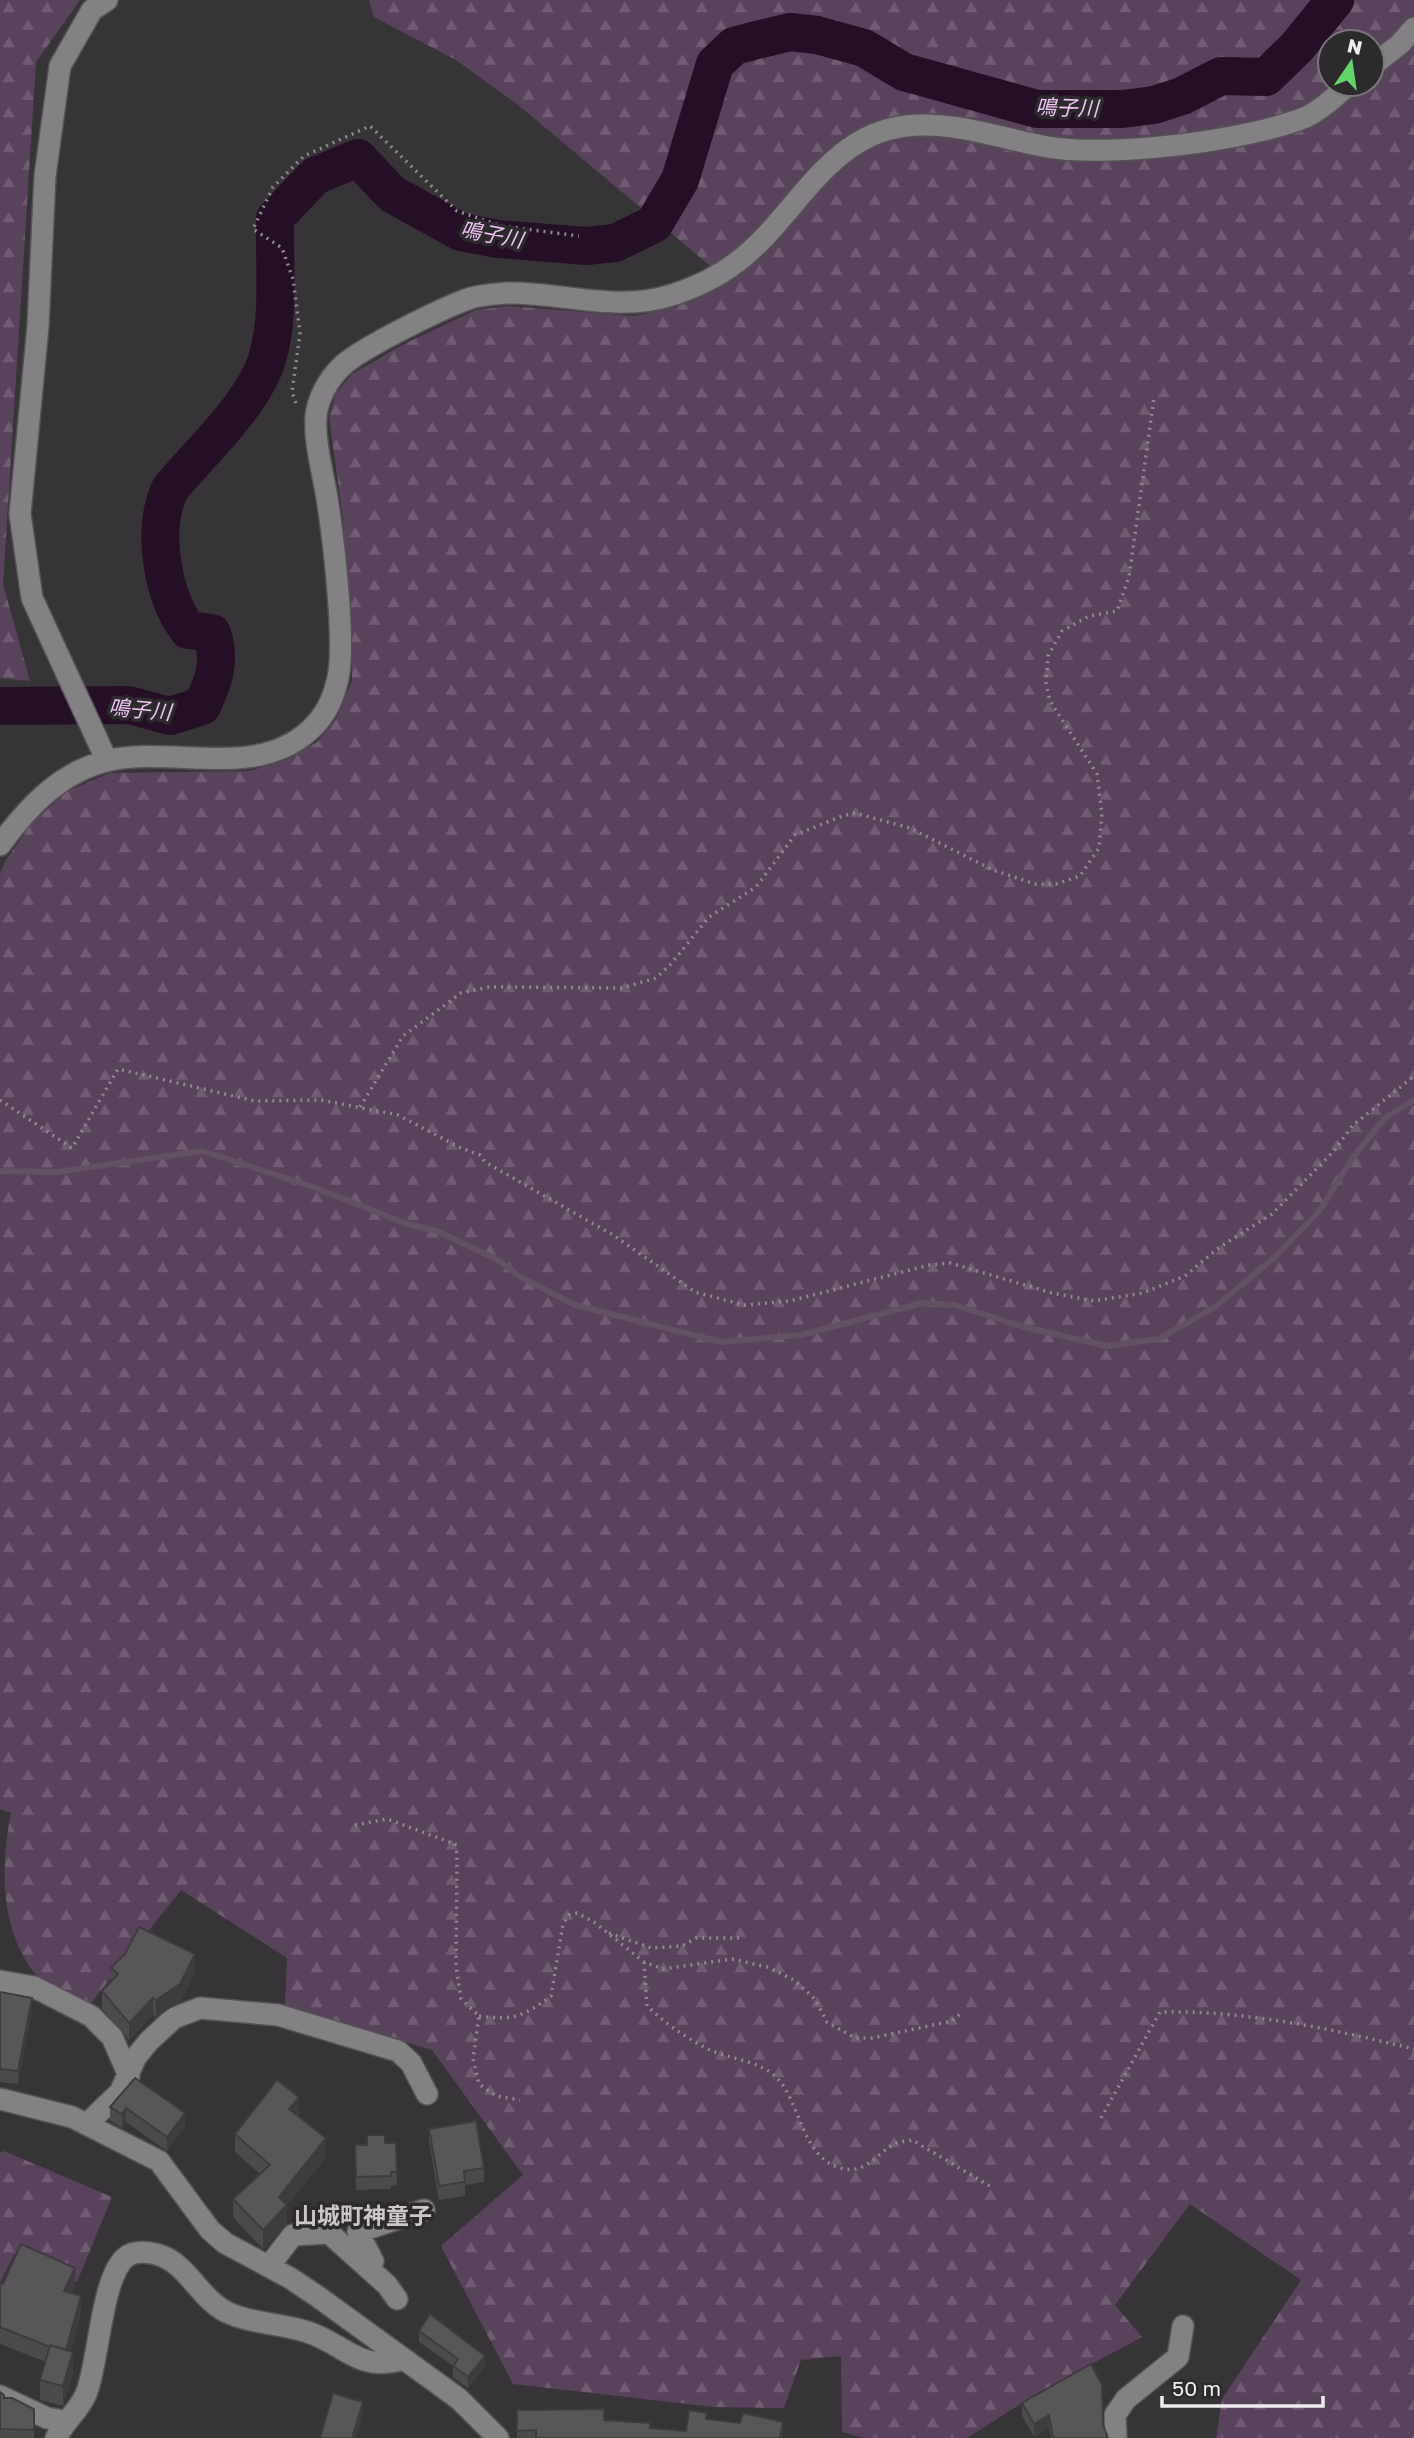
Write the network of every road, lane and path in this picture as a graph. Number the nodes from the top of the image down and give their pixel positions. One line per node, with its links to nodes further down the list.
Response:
1 (107, 0): 8 (street)
2 (1412, 32): 3 (street)
3 (1386, 54)
4 (1332, 98): 7 (street)
5 (579, 236): 7 (path)
6 (1154, 398): 12 (path)
7 (317, 424): 8 (street)
8 (107, 761): 9 (street)
9 (0, 845)
10 (1414, 1076): 12 (path)
11 (0, 1100): 12 (path)
12 (360, 1107)
13 (355, 1825): 19 (path)
14 (603, 1930): 15 (path); 16 (path); 19 (path)
15 (738, 1938)
16 (644, 1962): 18 (path); 27 (path)
17 (0, 1981): 21 (street)
18 (961, 2013)
19 (479, 2016): 24 (path)
20 (1414, 2049): 25 (path)
21 (129, 2076): 22 (street); 26 (street)
22 (427, 2094)
23 (0, 2099): 26 (street)
24 (520, 2100)
25 (1101, 2118)
26 (87, 2124): 29 (street)
27 (990, 2186)
28 (424, 2210): 30 (street)
29 (269, 2266): 30 (street); 33 (street)
30 (369, 2269): 31 (street)
31 (397, 2299)
32 (1183, 2326): 37 (street)
33 (401, 2360): 35 (street); 36 (street)
34 (0, 2396): 35 (street)
35 (60, 2429)
36 (498, 2438)
37 (1116, 2438)

